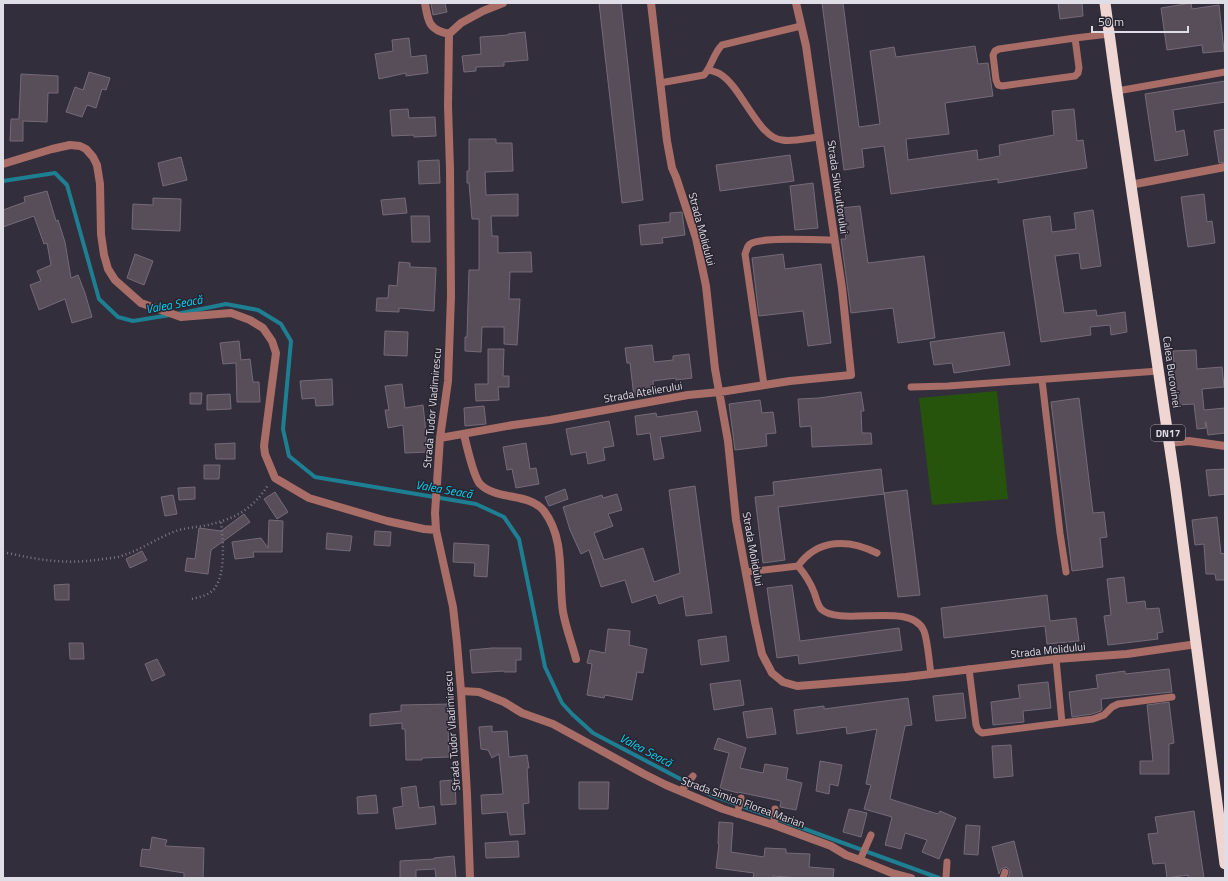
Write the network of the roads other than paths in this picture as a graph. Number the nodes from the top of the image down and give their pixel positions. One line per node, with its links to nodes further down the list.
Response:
1 (425, 3): 7 (street)
2 (503, 3): 7 (street)
3 (651, 3): 12 (street, Strada Molidului)
4 (796, 3): 6 (street, Strada Silvicultorului)
5 (1105, 3): 8 (highway, Calea Bucovinei / DN17)
6 (801, 26): 10 (lane); 14 (street, Strada Silvicultorului)
7 (449, 34): 26 (street, Strada Tudor Vladimirescu)
8 (1109, 34): 9 (lane); 13 (highway, Calea Bucovinei / DN17)
9 (1075, 38): 9 (lane)
10 (708, 70): 12 (lane); 14 (lane)
11 (1225, 72): 13 (lane)
12 (660, 83): 24 (street, Strada Molidului)
13 (1117, 91): 17 (highway, Calea Bucovinei / DN17)
14 (819, 137): 18 (street, Strada Silvicultorului)
15 (3, 164): 29 (street)
16 (1225, 167): 17 (street)
17 (1130, 185): 19 (highway, Calea Bucovinei / DN17)
18 (834, 240): 20 (street, Strada Silvicultorului); 22 (lane)
19 (1158, 371): 21 (lane); 27 (highway, Calea Bucovinei / DN17)
20 (851, 375): 22 (street, Strada Atelierului)
21 (1042, 380): 23 (lane); 33 (lane)
22 (764, 384): 24 (street, Strada Atelierului)
23 (910, 387)
24 (720, 392): 25 (street, Strada Atelierului); 32 (street, Strada Molidului)
25 (464, 435): 26 (street, Strada Atelierului); 35 (street)
26 (440, 438): 29 (street, Strada Tudor Vladimirescu)
27 (1169, 443): 28 (street); 34 (highway, Calea Bucovinei / DN17)
28 (1225, 446)
29 (436, 530): 39 (street, Strada Tudor Vladimirescu)
30 (877, 553): 31 (lane)
31 (798, 566): 32 (lane); 38 (lane)
32 (746, 572): 38 (street, Strada Molidului)
33 (1066, 572)
34 (1197, 644): 36 (street, Strada Molidului); 51 (highway, Calea Bucovinei / DN17)
35 (576, 659)
36 (1056, 659): 37 (street, Strada Molidului); 41 (lane)
37 (969, 669): 38 (street, Strada Molidului); 41 (lane)
38 (931, 674)
39 (461, 691): 43 (street, Strada Simion Florea Marian); 52 (street, Strada Tudor Vladimirescu)
40 (1172, 697): 41 (lane)
41 (1062, 723)
42 (693, 776): 43 (lane)
43 (683, 788): 46 (street, Strada Simion Florea Marian)
44 (741, 798): 46 (lane)
45 (775, 809): 47 (lane)
46 (737, 814): 47 (street, Strada Simion Florea Marian)
47 (774, 825): 49 (street, Strada Simion Florea Marian)
48 (871, 836): 49 (lane)
49 (861, 857): 53 (street, Strada Simion Florea Marian)
50 (947, 862): 54 (lane)
51 (1225, 864)
52 (470, 878)
53 (911, 878)
54 (946, 878)

